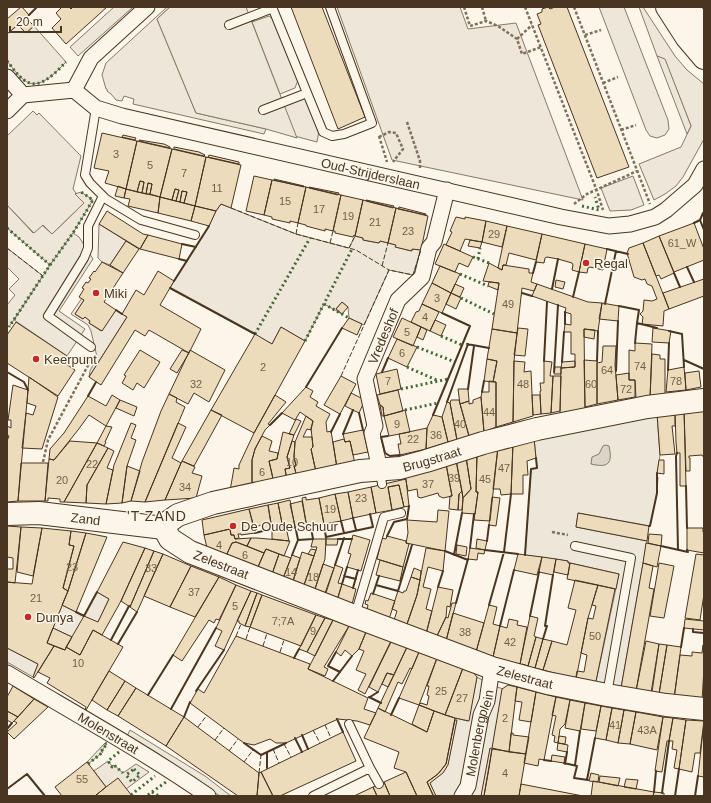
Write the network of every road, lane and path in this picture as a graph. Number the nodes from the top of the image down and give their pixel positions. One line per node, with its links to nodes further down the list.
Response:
1 (147, 7): 22 (street)
2 (330, 7): 23 (lane)
3 (464, 7): 10 (path)
4 (482, 7): 10 (path)
5 (526, 7): 12 (path)
6 (574, 7): 15 (path)
7 (667, 7): 18 (street)
8 (688, 7): 14 (street)
9 (272, 8): 11 (lane); 23 (lane)
10 (486, 21): 16 (path)
11 (229, 25)
12 (532, 25): 16 (path); 17 (path)
13 (601, 30): 15 (path)
14 (704, 30)
15 (585, 36): 21 (path)
16 (517, 39): 17 (path)
17 (541, 48): 35 (path)
18 (704, 58)
19 (7, 77): 24 (street)
20 (618, 77): 21 (path)
21 (603, 83): 30 (path)
22 (74, 90): 24 (street); 25 (street, Oud-Strijderslaan)
23 (307, 93): 26 (lane)
24 (23, 95): 27 (street)
25 (96, 108): 34 (street, Oud-Strijderslaan); 37 (lane)
26 (263, 110)
27 (7, 111)
28 (407, 122): 34 (path)
29 (636, 125): 30 (path)
30 (621, 130): 33 (path)
31 (379, 137): 31 (path)
32 (704, 169): 40 (street, Oud-Strijderslaan)
33 (637, 171): 35 (path); 40 (path)
34 (416, 182): 36 (street, Oud-Strijderslaan)
35 (596, 188): 38 (path); 39 (path)
36 (447, 190): 39 (street, Oud-Strijderslaan); 45 (street, Vredeshof)
37 (103, 196): 41 (lane); 42 (lane)
38 (599, 197)
39 (561, 217): 40 (street, Oud-Strijderslaan)
40 (655, 217)
41 (195, 235)
42 (91, 348): 44 (path)
43 (704, 400): 45 (street, Brugstraat)
44 (43, 462)
45 (381, 477): 48 (street, Brugstraat)
46 (401, 513): 50 (lane)
47 (7, 514): 48 (street, Zand)
48 (164, 528): 50 (street, Zelestraat)
49 (575, 546): 53 (lane)
50 (354, 616): 51 (street, Zelestraat)
51 (492, 668): 53 (street, Zelestraat); 60 (street, Molenbergplein)
52 (7, 673): 58 (street, Molenstraat)
53 (607, 695): 54 (street, Zelestraat)
54 (704, 709)
55 (349, 724): 56 (lane)
56 (370, 768): 57 (lane); 59 (lane)
57 (379, 784)
58 (208, 796)
59 (313, 796)
60 (462, 796)

